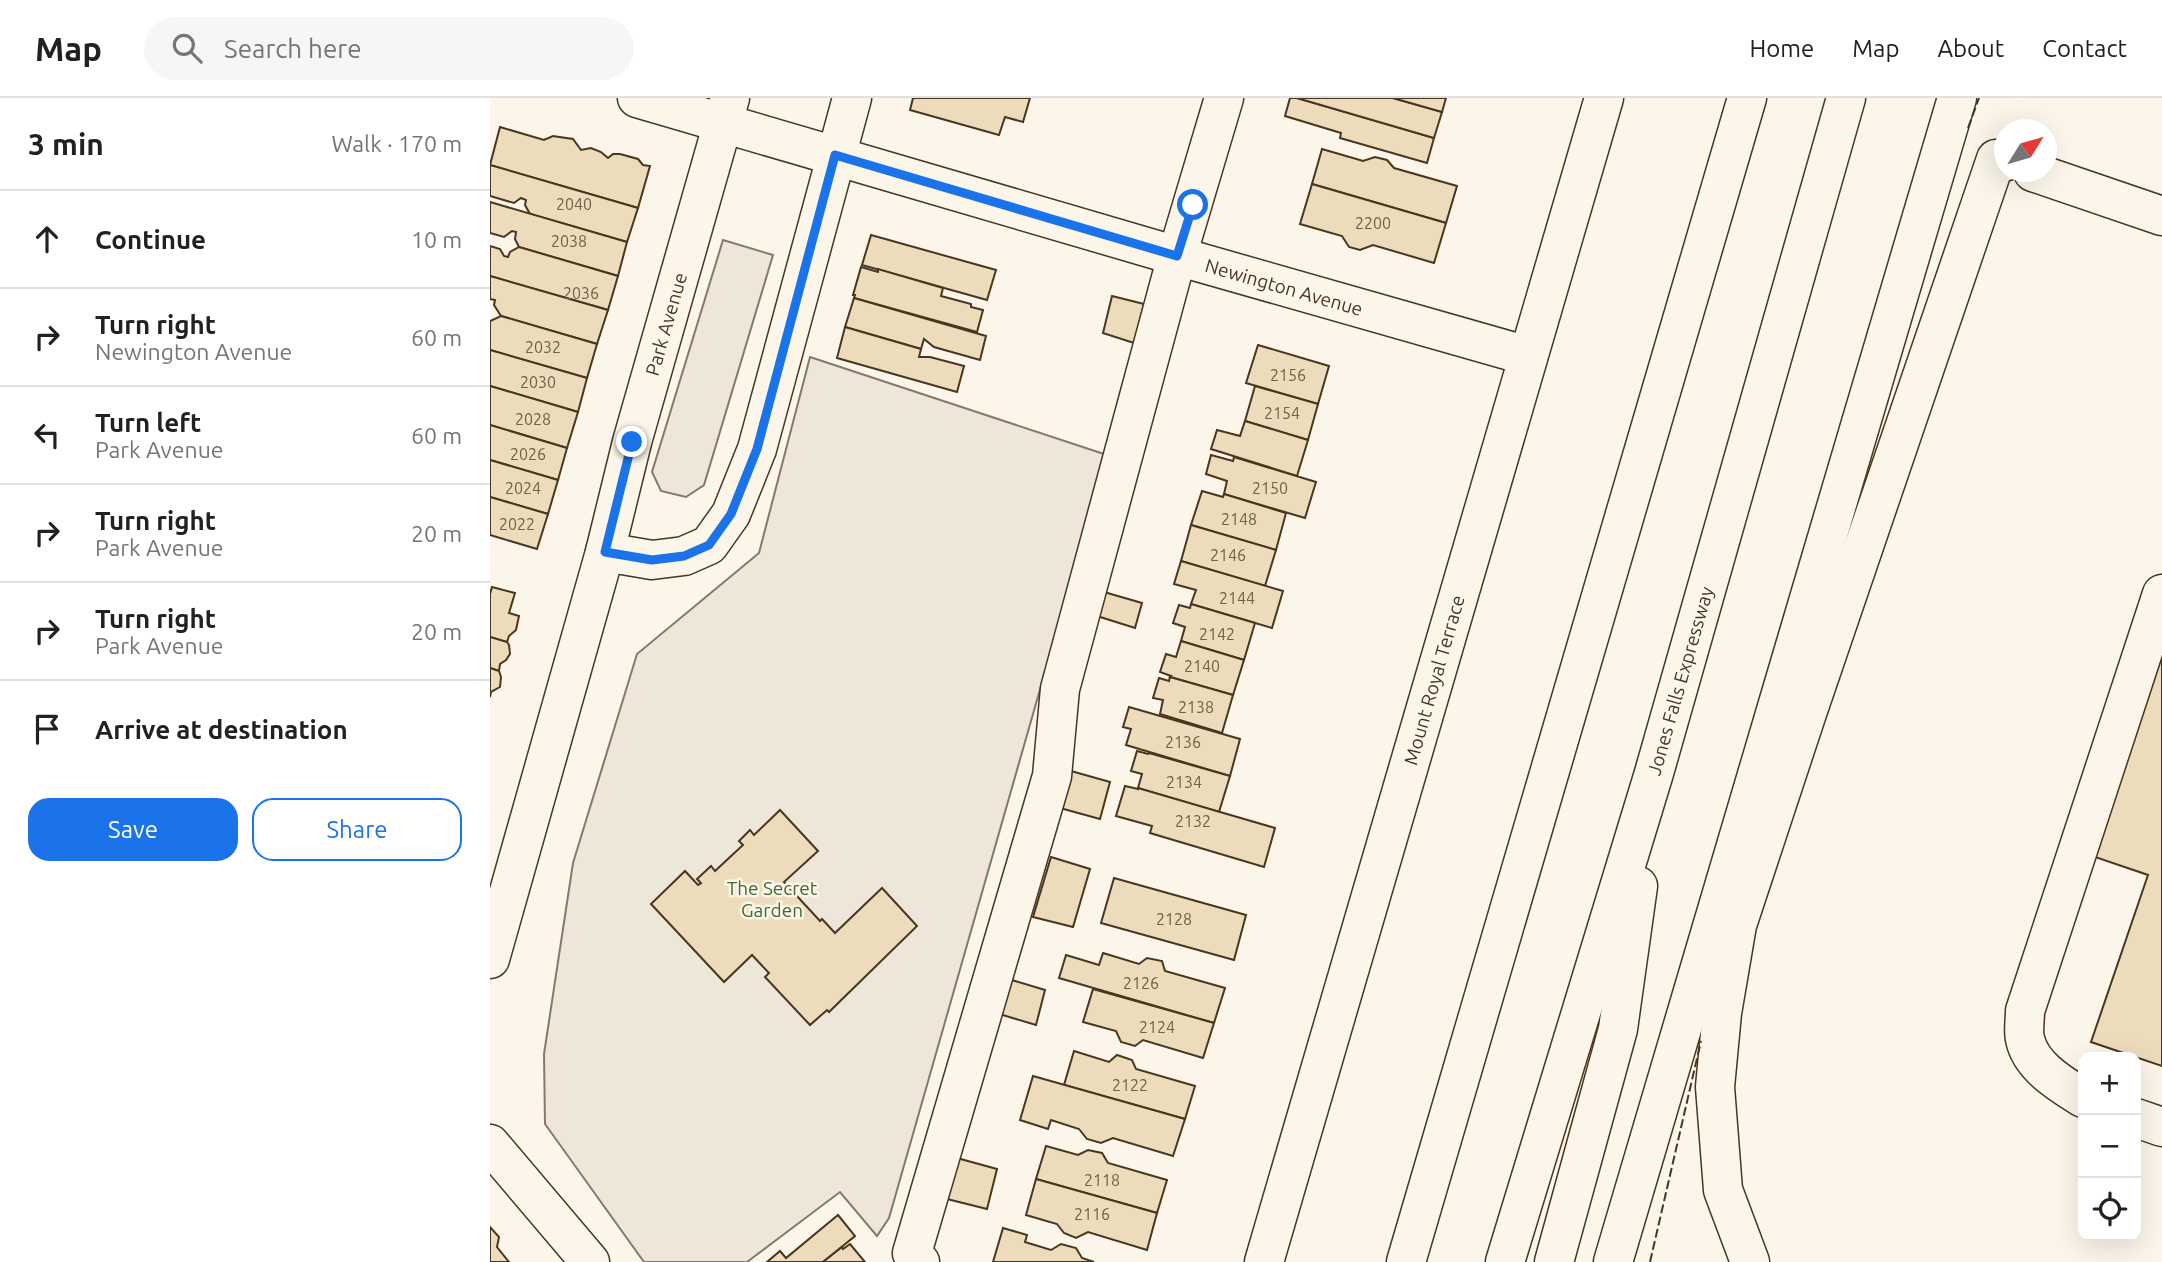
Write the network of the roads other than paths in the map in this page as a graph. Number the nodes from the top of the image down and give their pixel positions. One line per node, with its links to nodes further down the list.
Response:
1 (637, 98): 8 (main road, Newington Avenue)
2 (852, 98): 9 (main road)
3 (1224, 98): 13 (main road)
4 (1604, 98): 14 (main road, Mount Royal Terrace)
5 (1747, 98): 19 (main road)
6 (1846, 98): 17 (main road, Jones Falls Expressway)
7 (1957, 98): 31 (main road)
8 (726, 110): 9 (main road, Newington Avenue); 15 (main road, Park Avenue)
9 (835, 155): 13 (main road, Newington Avenue); 15 (main road)
10 (1994, 165): 32 (main road)
11 (2057, 180): 12 (main road)
12 (2162, 216)
13 (1177, 256): 14 (main road, Newington Avenue); 25 (main road)
14 (1528, 356): 26 (main road, Mount Royal Terrace)
15 (605, 552): 18 (main road, Park Avenue)
16 (2162, 594): 20 (main road)
17 (1654, 773): 29 (main road, Jones Falls Expressway); 30 (main road)
18 (490, 958)
19 (1483, 999): 27 (main road); 28 (main road)
20 (2078, 1094)
21 (2141, 1120): 22 (main road)
22 (2162, 1127)
23 (490, 1144): 24 (main road)
24 (590, 1262)
25 (920, 1262)
26 (1264, 1262)
27 (1383, 1262)
28 (1406, 1262)
29 (1505, 1262)
30 (1554, 1262)
31 (1612, 1262)
32 (1749, 1262)

